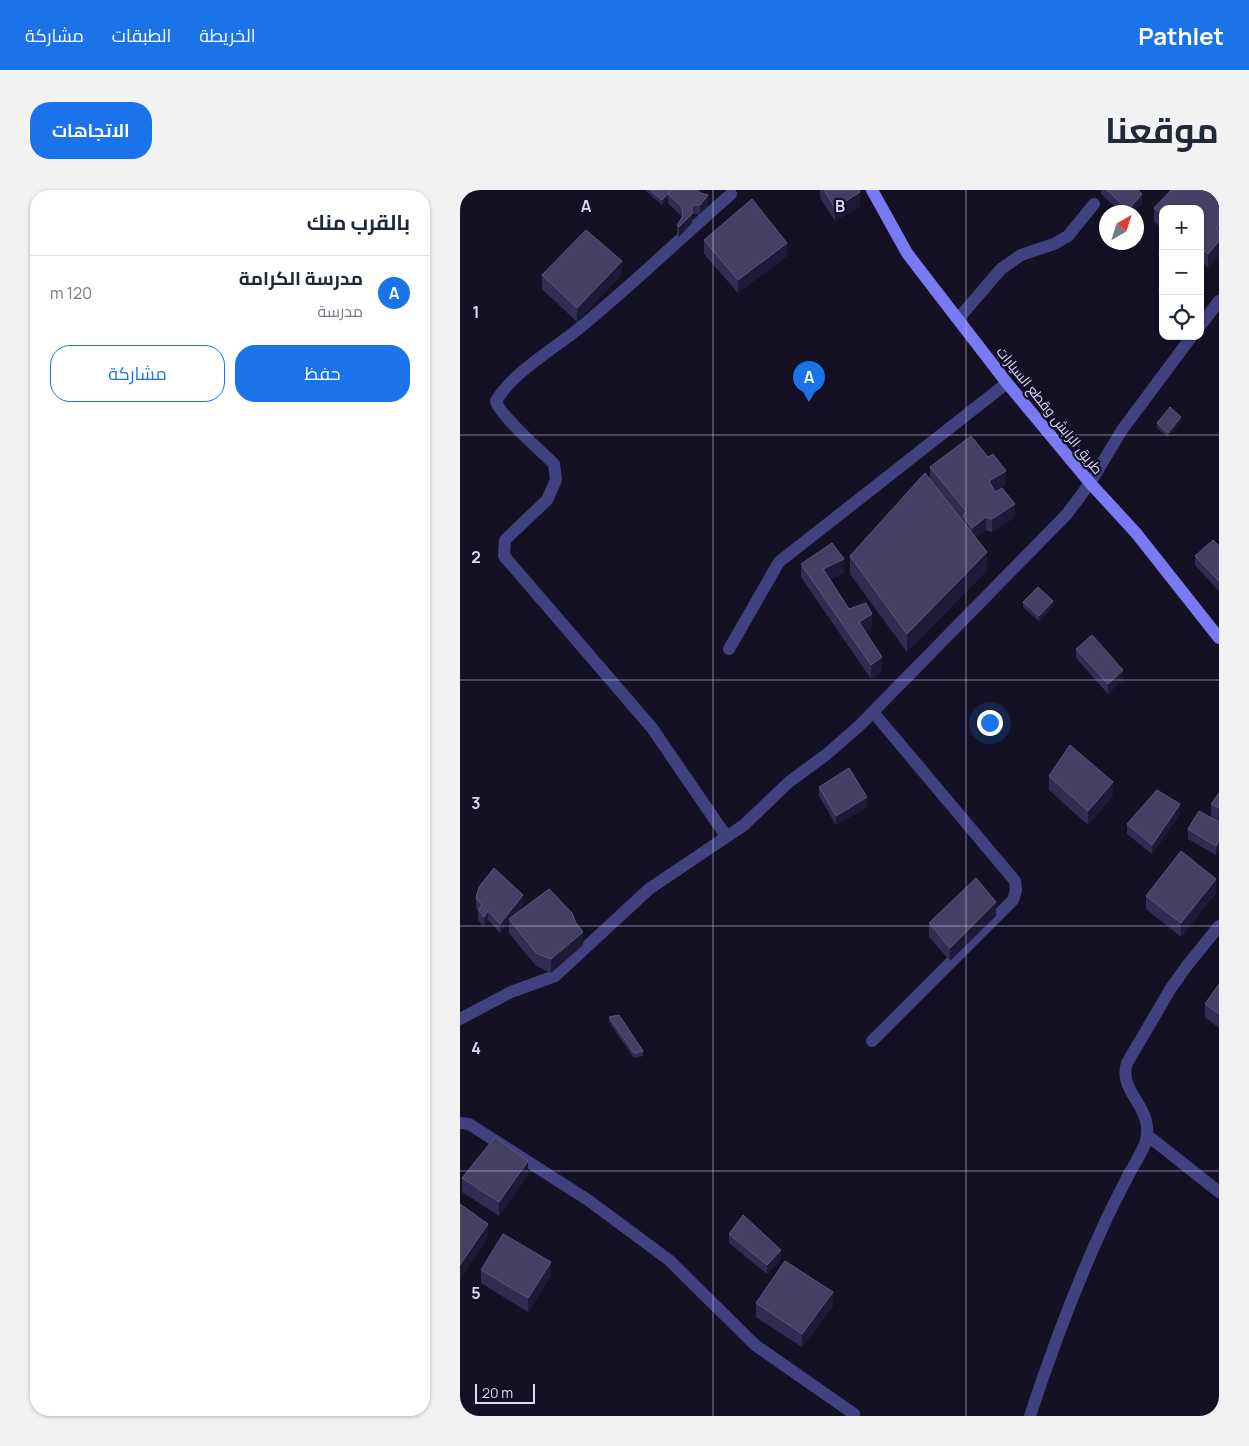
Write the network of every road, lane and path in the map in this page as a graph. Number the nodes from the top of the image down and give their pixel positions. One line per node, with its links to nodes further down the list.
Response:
1 (872, 190): 5 (main road, طريق الرابش وقطع السيارات)
2 (731, 194): 13 (street)
3 (1094, 204): 5 (street)
4 (1219, 301): 6 (street)
5 (958, 319): 8 (main road, طريق الرابش وقطع السيارات)
6 (1204, 321)
7 (1189, 340): 9 (street)
8 (1007, 383): 9 (main road, طريق الرابش وقطع السيارات); 11 (street)
9 (1090, 483): 10 (main road, طريق الرابش وقطع السيارات); 12 (street)
10 (1219, 638)
11 (729, 649)
12 (873, 712): 13 (street); 16 (street)
13 (726, 836): 15 (street)
14 (1219, 926): 18 (street)
15 (460, 1019)
16 (872, 1041)
17 (460, 1123): 20 (street)
18 (1147, 1135): 19 (street); 21 (street)
19 (1219, 1192)
20 (854, 1414)
21 (1030, 1416)

